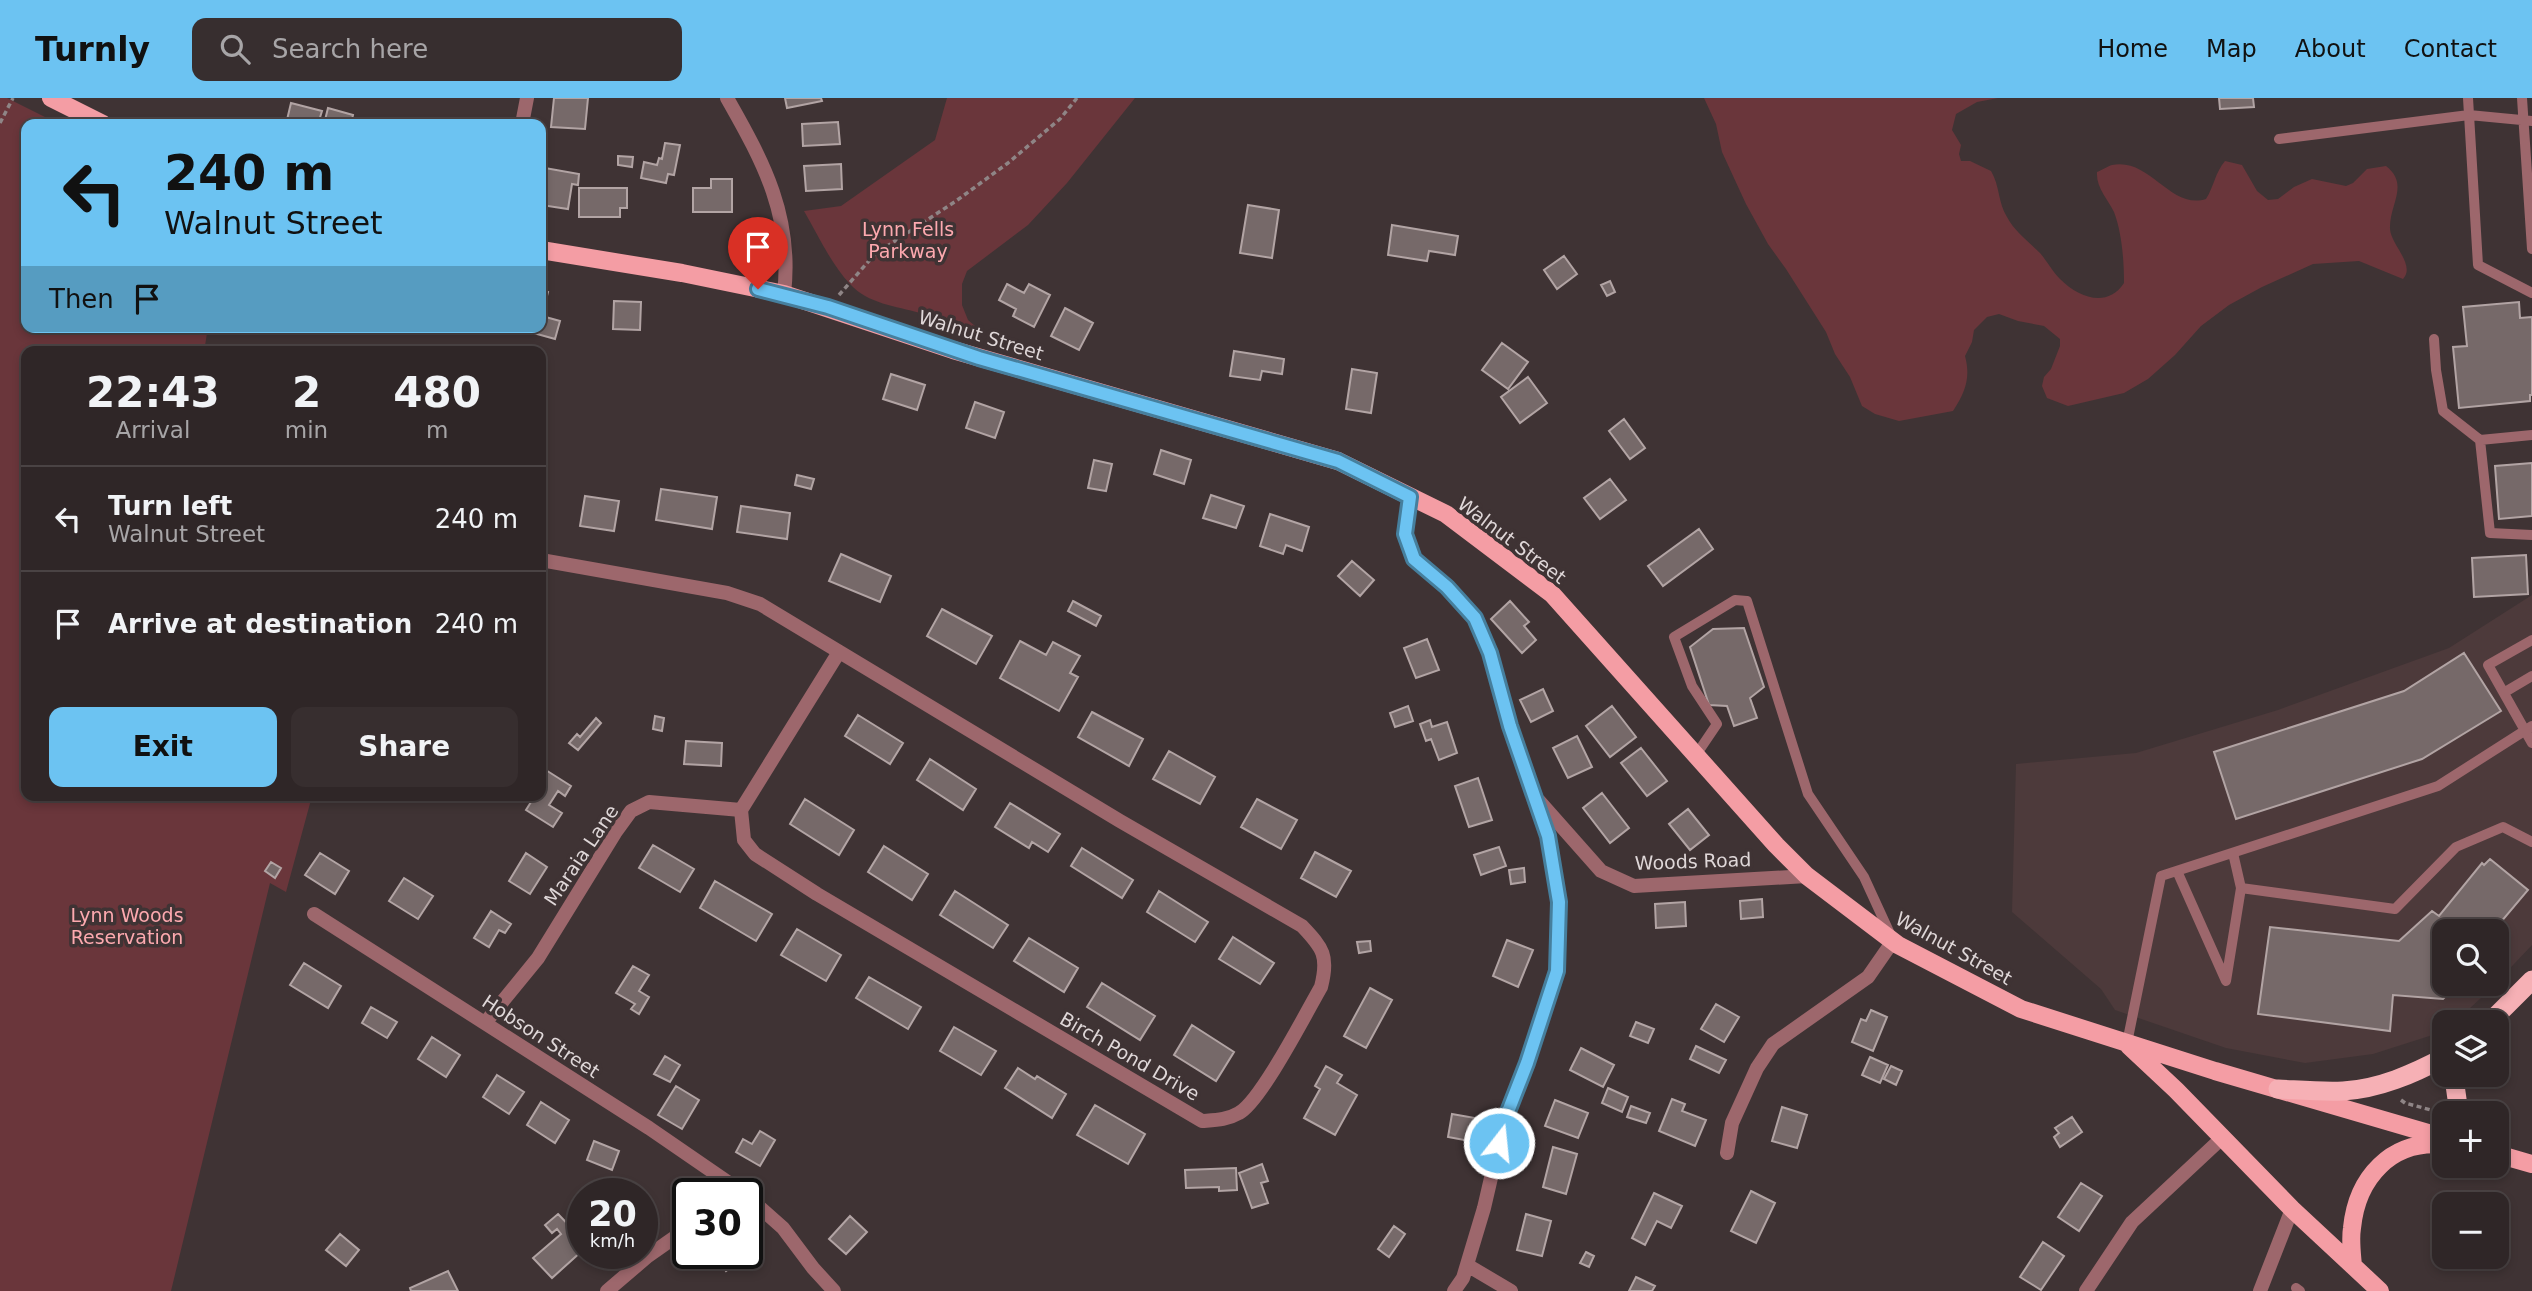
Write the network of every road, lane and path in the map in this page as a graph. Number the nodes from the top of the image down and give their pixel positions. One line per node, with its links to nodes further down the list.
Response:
1 (13, 98): 12 (path)
2 (51, 98): 9 (main road)
3 (527, 98): 10 (street)
4 (727, 98): 18 (street)
5 (1077, 98): 19 (path)
6 (2469, 98): 8 (lane)
7 (2522, 98): 11 (lane)
8 (2469, 115): 11 (lane); 13 (lane); 17 (lane)
9 (93, 119)
10 (523, 119)
11 (2528, 122): 14 (lane)
12 (0, 123)
13 (2279, 139)
14 (2530, 197): 15 (lane)
15 (2532, 248)
16 (546, 251): 18 (main road, Walnut Street)
17 (2532, 293)
18 (784, 294): 19 (main road, Walnut Street)
19 (828, 307): 23 (main road, Walnut Street)
20 (2434, 339): 22 (lane)
21 (2532, 435): 22 (lane)
22 (2480, 440): 24 (lane)
23 (1410, 497): 32 (main road, Walnut Street); 33 (street)
24 (2532, 535)
25 (546, 562): 27 (street, Birch Pond Drive)
26 (2532, 640): 29 (lane)
27 (839, 652): 34 (street); 34 (street, Birch Pond Drive)
28 (2532, 676): 29 (lane)
29 (2505, 692): 30 (lane)
30 (2529, 728): 31 (lane); 36 (lane)
31 (2532, 743)
32 (1696, 755): 38 (main road, Walnut Street); 41 (lane)
33 (1534, 795): 38 (street, Woods Road); 60 (street)
34 (741, 810): 44 (street, Maraia Lane)
35 (2532, 842): 39 (lane)
36 (2233, 853): 37 (lane); 39 (lane)
37 (2177, 871): 39 (lane); 45 (lane)
38 (1807, 876): 41 (main road, Walnut Street)
39 (2241, 888)
40 (314, 914): 44 (street, Hobson Street)
41 (1893, 941): 45 (main road, Walnut Street); 53 (street)
42 (2532, 980): 43 (highway)
43 (2502, 1010)
44 (485, 1023): 56 (street, Hobson Street)
45 (2127, 1044): 47 (main road, Walnut Street); 51 (main road)
46 (2432, 1064): 47 (highway)
47 (2278, 1089): 50 (main road, Walnut Street)
48 (2401, 1100): 49 (path)
49 (2432, 1109)
50 (2432, 1134)
51 (2222, 1138): 57 (main road); 66 (street)
52 (2432, 1146): 61 (main road)
53 (1727, 1153)
54 (2509, 1157): 55 (main road)
55 (2532, 1164)
56 (719, 1178)
57 (2292, 1209): 61 (main road); 67 (street)
58 (763, 1211): 63 (street, Hobson Street)
59 (672, 1239): 62 (street)
60 (1467, 1265): 64 (street); 65 (street)
61 (2353, 1266): 68 (main road)
62 (607, 1291)
63 (834, 1291)
64 (1454, 1291)
65 (1511, 1291)
66 (2086, 1291)
67 (2260, 1291)
68 (2379, 1291)

